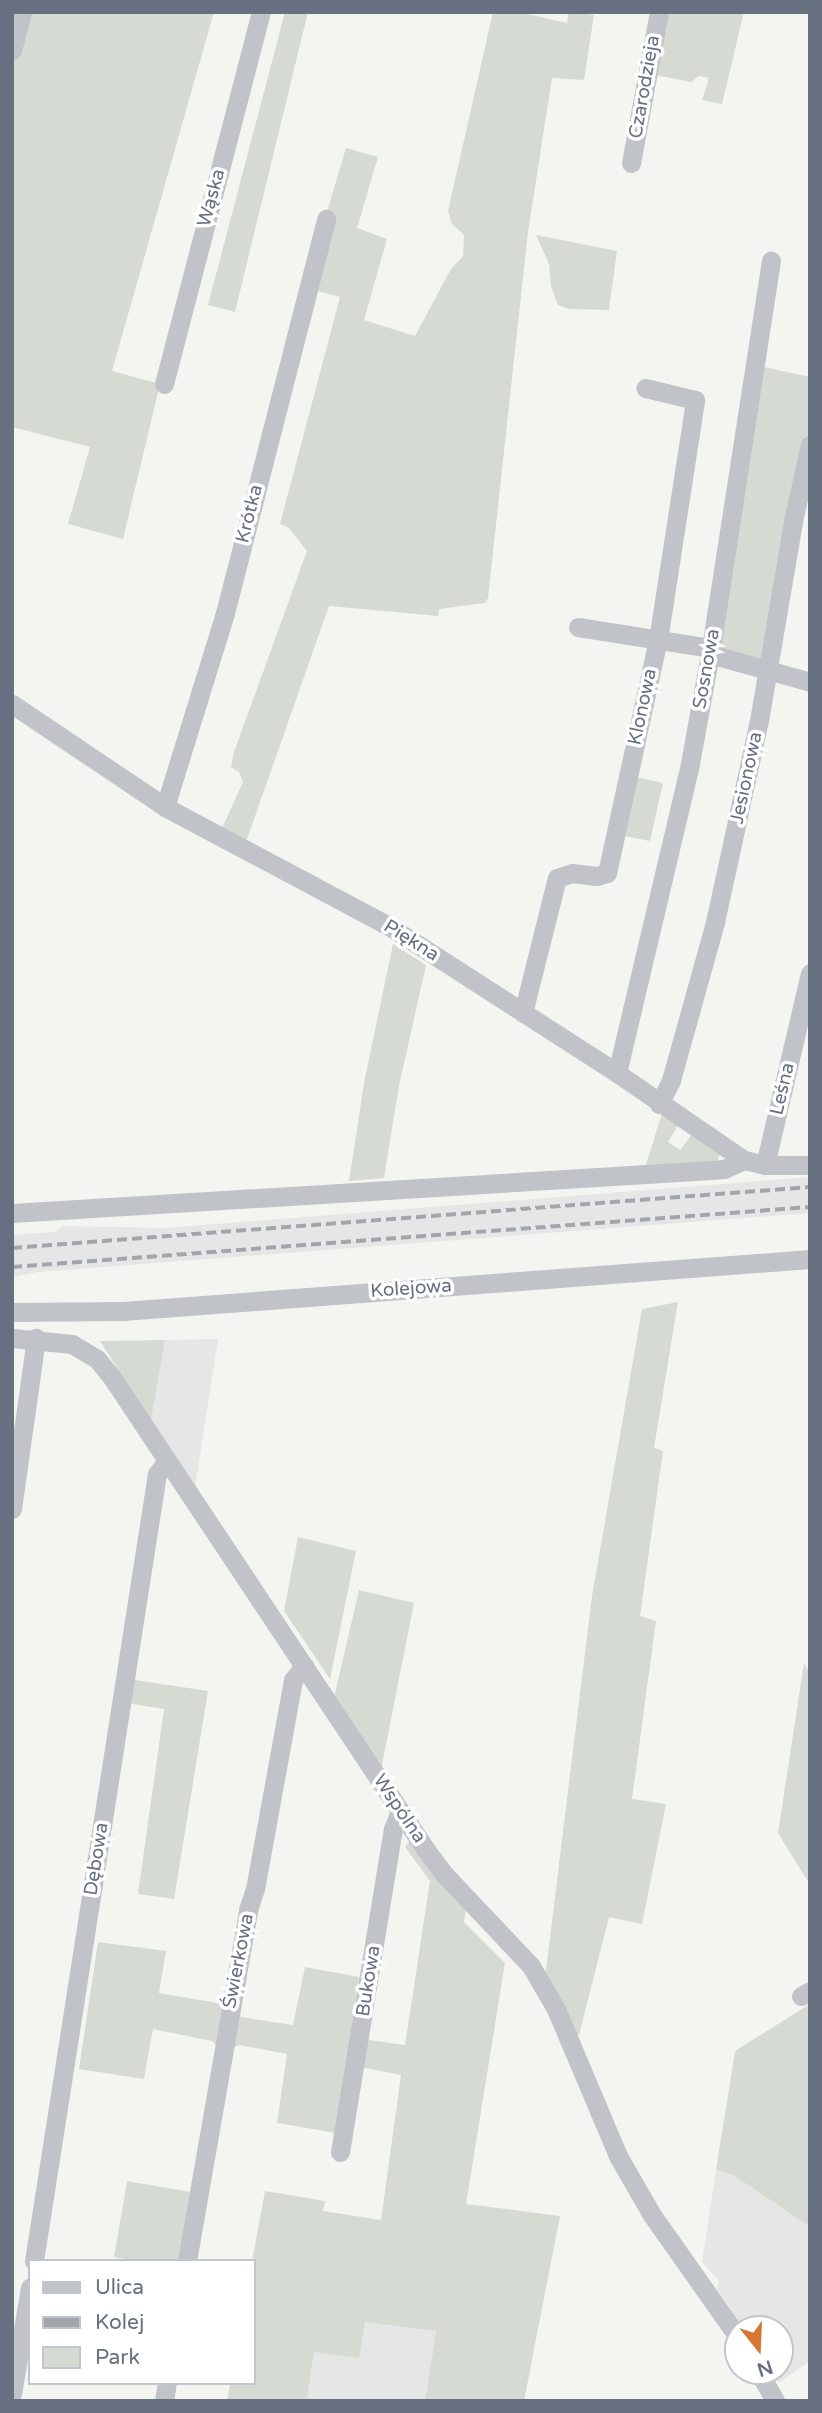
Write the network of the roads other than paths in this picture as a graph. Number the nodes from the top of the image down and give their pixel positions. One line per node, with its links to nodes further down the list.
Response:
1 (22, 12): 4 (street)
2 (261, 12): 8 (street, Wąska)
3 (659, 12): 5 (street, Czarodzieja)
4 (12, 50)
5 (631, 163)
6 (326, 219): 17 (street, Krótka)
7 (771, 261): 13 (street, Sosnowa)
8 (164, 384)
9 (645, 388): 12 (street, Klonowa)
10 (810, 445): 14 (street, Jesionowa)
11 (578, 627): 12 (street)
12 (658, 640): 13 (street); 19 (street, Klonowa)
13 (711, 651): 14 (street); 20 (street, Sosnowa)
14 (768, 670): 15 (street); 21 (street, Jesionowa)
15 (810, 682)
16 (12, 704): 17 (street, Piękna)
17 (164, 807): 19 (street, Piękna)
18 (810, 973): 24 (street, Leśna)
19 (523, 1013): 20 (street, Piękna)
20 (617, 1073): 21 (street, Piękna)
21 (659, 1104): 22 (street, Piękna)
22 (744, 1160): 24 (street, Piękna); 25 (street)
23 (810, 1164): 24 (street, Piękna)
24 (765, 1165)
25 (13, 1212)
26 (810, 1259): 27 (street, Kolejowa)
27 (12, 1312)
28 (12, 1338): 29 (street, Wspólna)
29 (36, 1338): 30 (street, Wspólna); 31 (street)
30 (167, 1460): 32 (street, Wspólna); 35 (street, Dębowa)
31 (12, 1509)
32 (304, 1666): 33 (street, Wspólna); 36 (street, Świerkowa)
33 (400, 1812): 34 (street, Bukowa); 38 (street, Wspólna)
34 (340, 2152)
35 (34, 2259)
36 (187, 2259)
37 (28, 2300): 40 (street)
38 (724, 2317)
39 (766, 2385): 41 (street)
40 (12, 2393)
41 (775, 2401)

